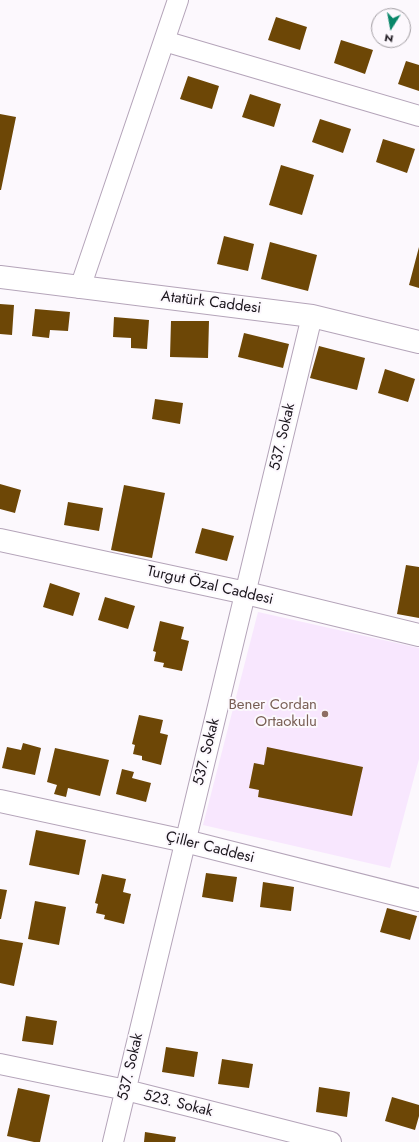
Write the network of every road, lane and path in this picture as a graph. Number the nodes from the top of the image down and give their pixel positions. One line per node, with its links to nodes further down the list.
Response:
1 (178, 0): 2 (street)
2 (164, 41): 3 (street); 5 (street)
3 (419, 116)
4 (0, 277): 5 (street, Atatürk Caddesi)
5 (80, 288): 6 (street, Atatürk Caddesi)
6 (312, 316): 7 (street, Atatürk Caddesi); 9 (street, 537. Sokak)
7 (419, 342)
8 (0, 540): 9 (street, Turgut Özal Caddesi)
9 (246, 593): 10 (street, Turgut Özal Caddesi); 12 (street, 537. Sokak)
10 (419, 635)
11 (0, 801): 12 (street, Çiller Caddesi)
12 (185, 841): 13 (street, Çiller Caddesi); 15 (street, 537. Sokak)
13 (419, 900)
14 (0, 1064): 15 (street, 523. Sokak)
15 (126, 1090): 16 (street, 537. Sokak); 17 (street, 523. Sokak)
16 (113, 1142)
17 (332, 1142)

